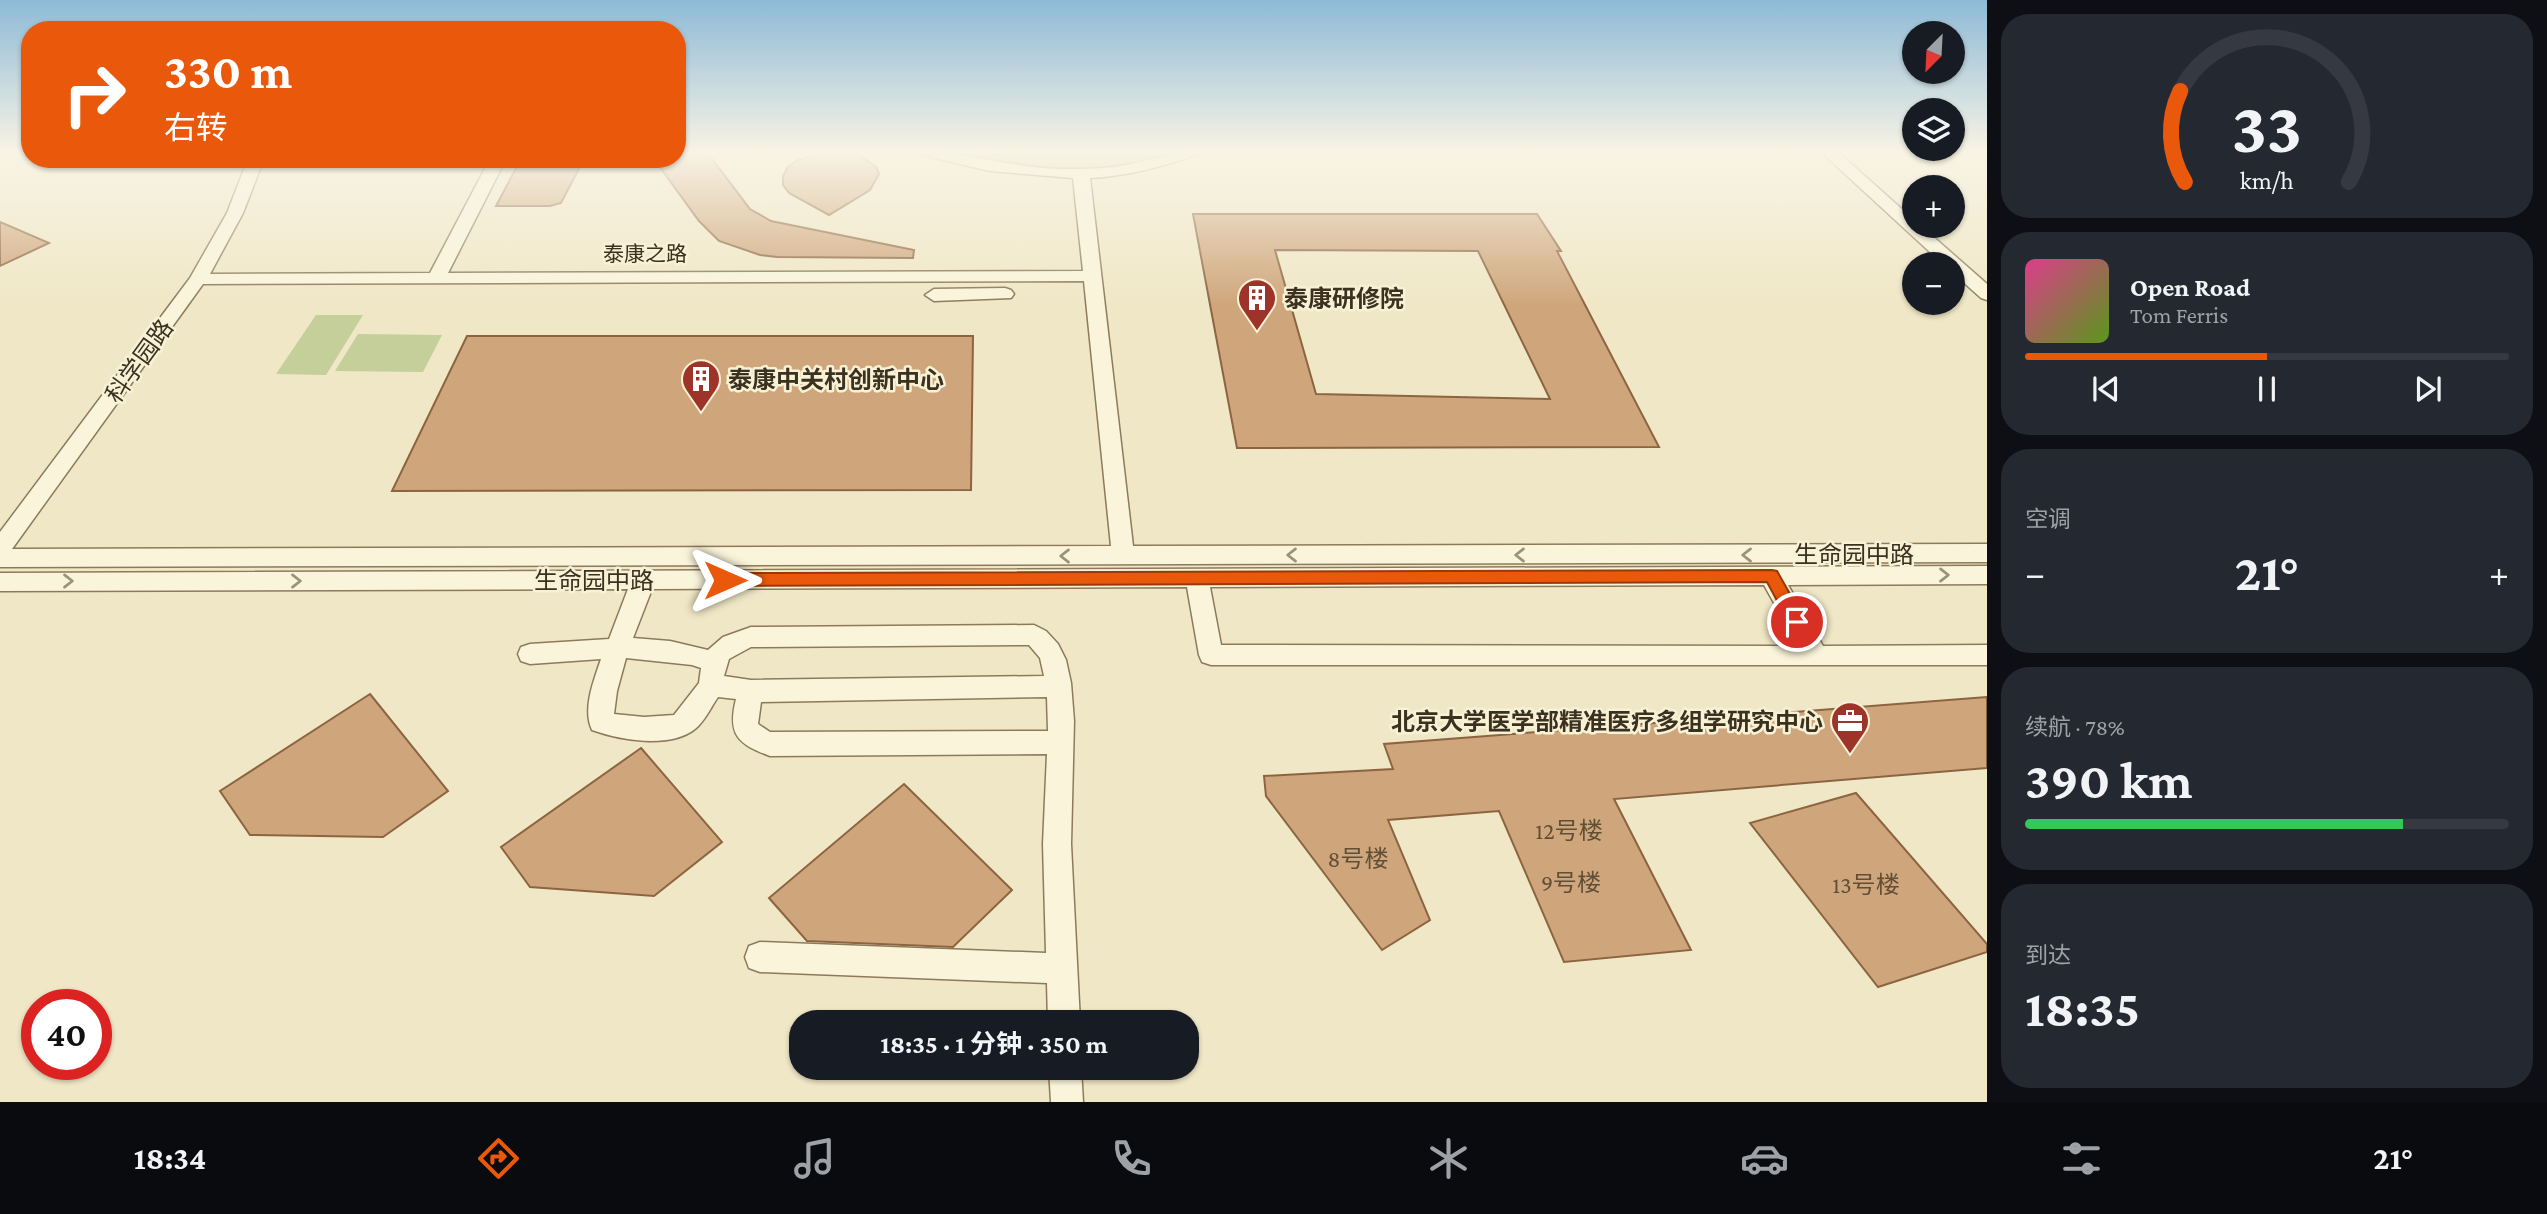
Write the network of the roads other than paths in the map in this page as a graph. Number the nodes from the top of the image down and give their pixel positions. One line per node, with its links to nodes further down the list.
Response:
1 (239, 202): 11 (street, 科学园路)
2 (476, 202): 10 (street)
3 (1084, 202): 9 (street)
4 (1885, 202): 5 (street)
5 (1941, 252)
6 (1987, 268): 7 (street)
7 (1965, 273)
8 (1965, 274): 13 (street)
9 (1091, 276): 12 (street, 泰康之路); 17 (street)
10 (437, 277): 11 (street, 泰康之路); 12 (street, 泰康之路)
11 (198, 279): 15 (street, 科学园路)
12 (1005, 294): 14 (street)
13 (1987, 294)
14 (934, 295)
15 (0, 549)
16 (1987, 553): 17 (street, 生命园中路, one-way to 17)
17 (1123, 556): 18 (street, 生命园中路, one-way to 18)
18 (0, 558)
19 (1987, 575): 20 (street, 生命园中路, one-way to 19)
20 (1772, 576): 21 (street, 生命园中路); 27 (street)
21 (1197, 577): 22 (street, 生命园中路); 27 (street)
22 (643, 580): 23 (street, 生命园中路, one-way to 22); 24 (street)
23 (1, 583)
24 (619, 650): 25 (street); 28 (street); 28 (street)
25 (530, 654)
26 (1987, 655): 27 (street)
27 (1816, 656)
28 (712, 673): 29 (street); 30 (street)
29 (1058, 686): 30 (street); 31 (street)
30 (751, 691): 31 (street)
31 (1059, 742): 33 (street)
32 (760, 957): 33 (street)
33 (1062, 969): 34 (street)
34 (1064, 1010)
35 (1066, 1080): 36 (street)
36 (1067, 1102)

